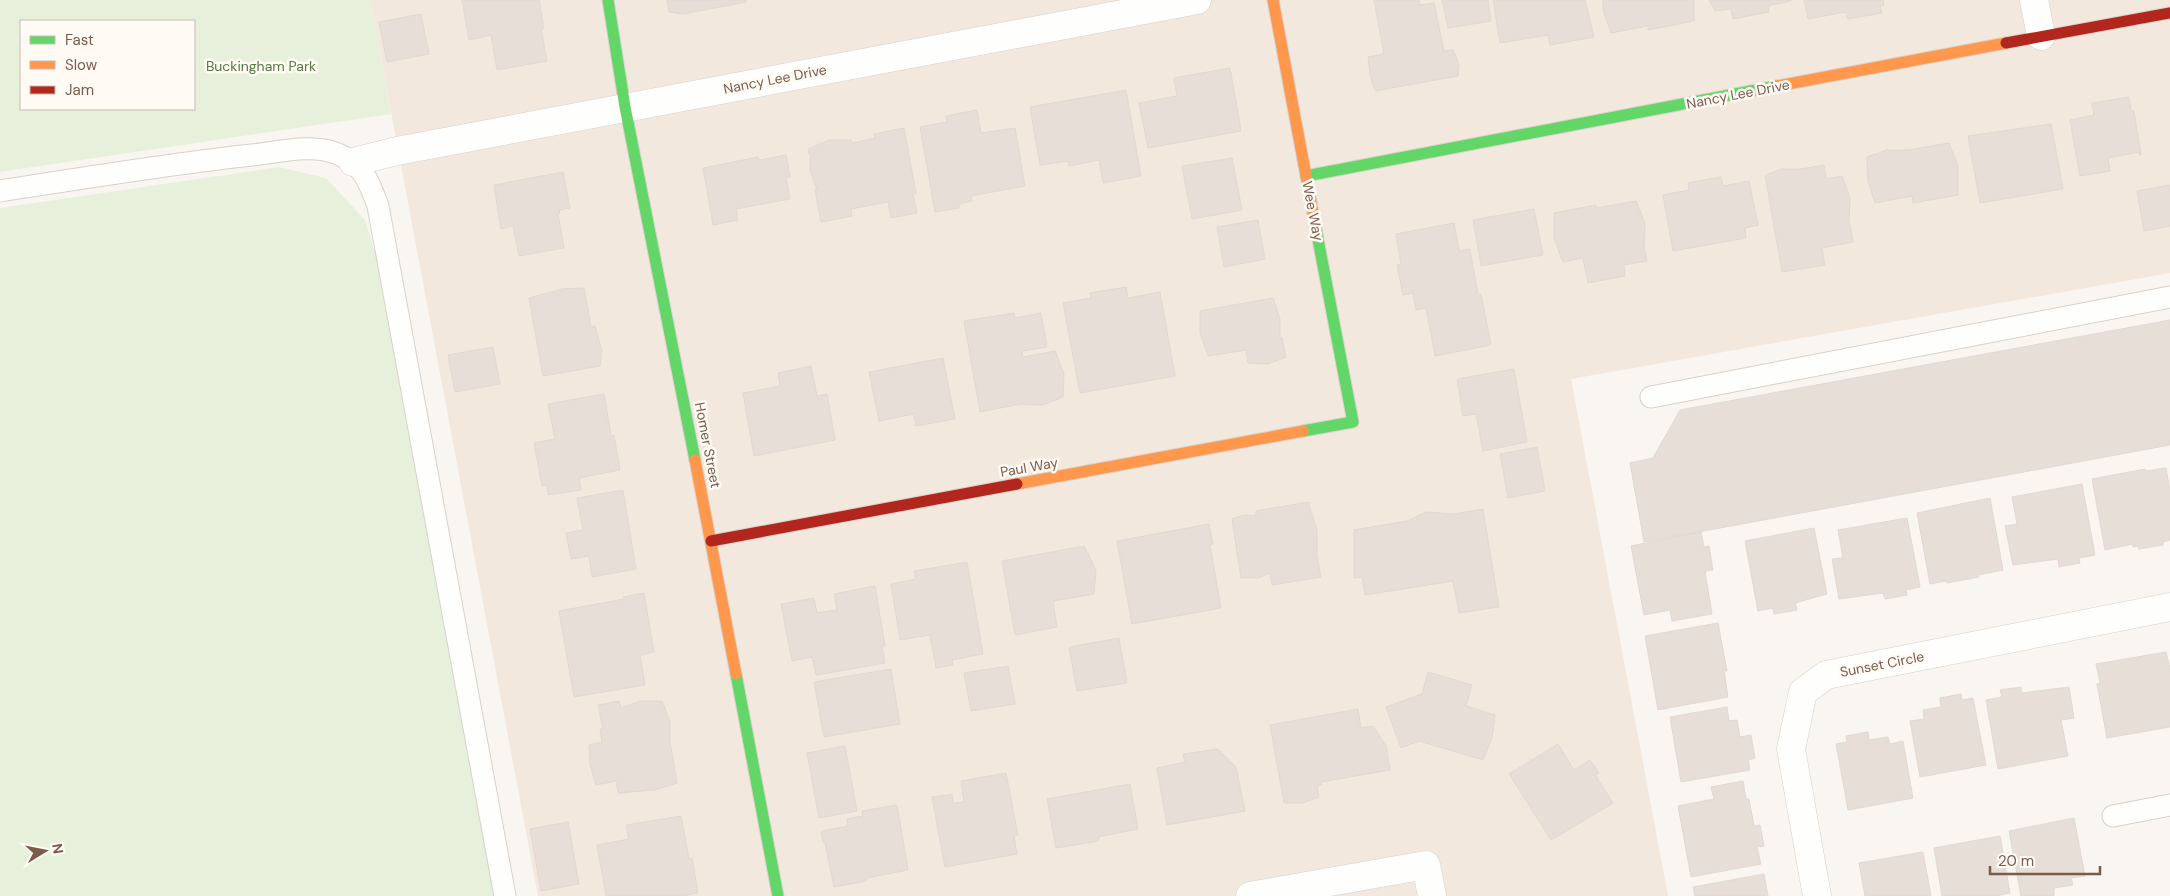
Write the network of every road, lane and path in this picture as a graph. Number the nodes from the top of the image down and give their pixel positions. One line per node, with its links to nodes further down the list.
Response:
1 (608, 0): 7 (street, Homer Street)
2 (1197, 0): 7 (street, Nancy Lee Drive)
3 (1274, 0): 9 (street, Wee Way)
4 (2034, 0): 6 (street)
5 (2170, 13): 6 (street, Nancy Lee Drive)
6 (2041, 36): 9 (street, Nancy Lee Drive)
7 (625, 107): 8 (street, Nancy Lee Drive); 14 (street, Homer Street)
8 (353, 162): 10 (lane); 18 (lane)
9 (1306, 176): 13 (street, Wee Way)
10 (0, 191)
11 (2170, 297): 12 (lane)
12 (1651, 397)
13 (1353, 422): 14 (street, Paul Way)
14 (711, 541): 19 (street, Homer Street)
15 (2170, 607): 22 (street, Sunset Circle)
16 (2170, 805): 17 (lane)
17 (2113, 816)
18 (505, 896)
19 (778, 896)
20 (1250, 896): 21 (street)
21 (1432, 896)
22 (1817, 896)

